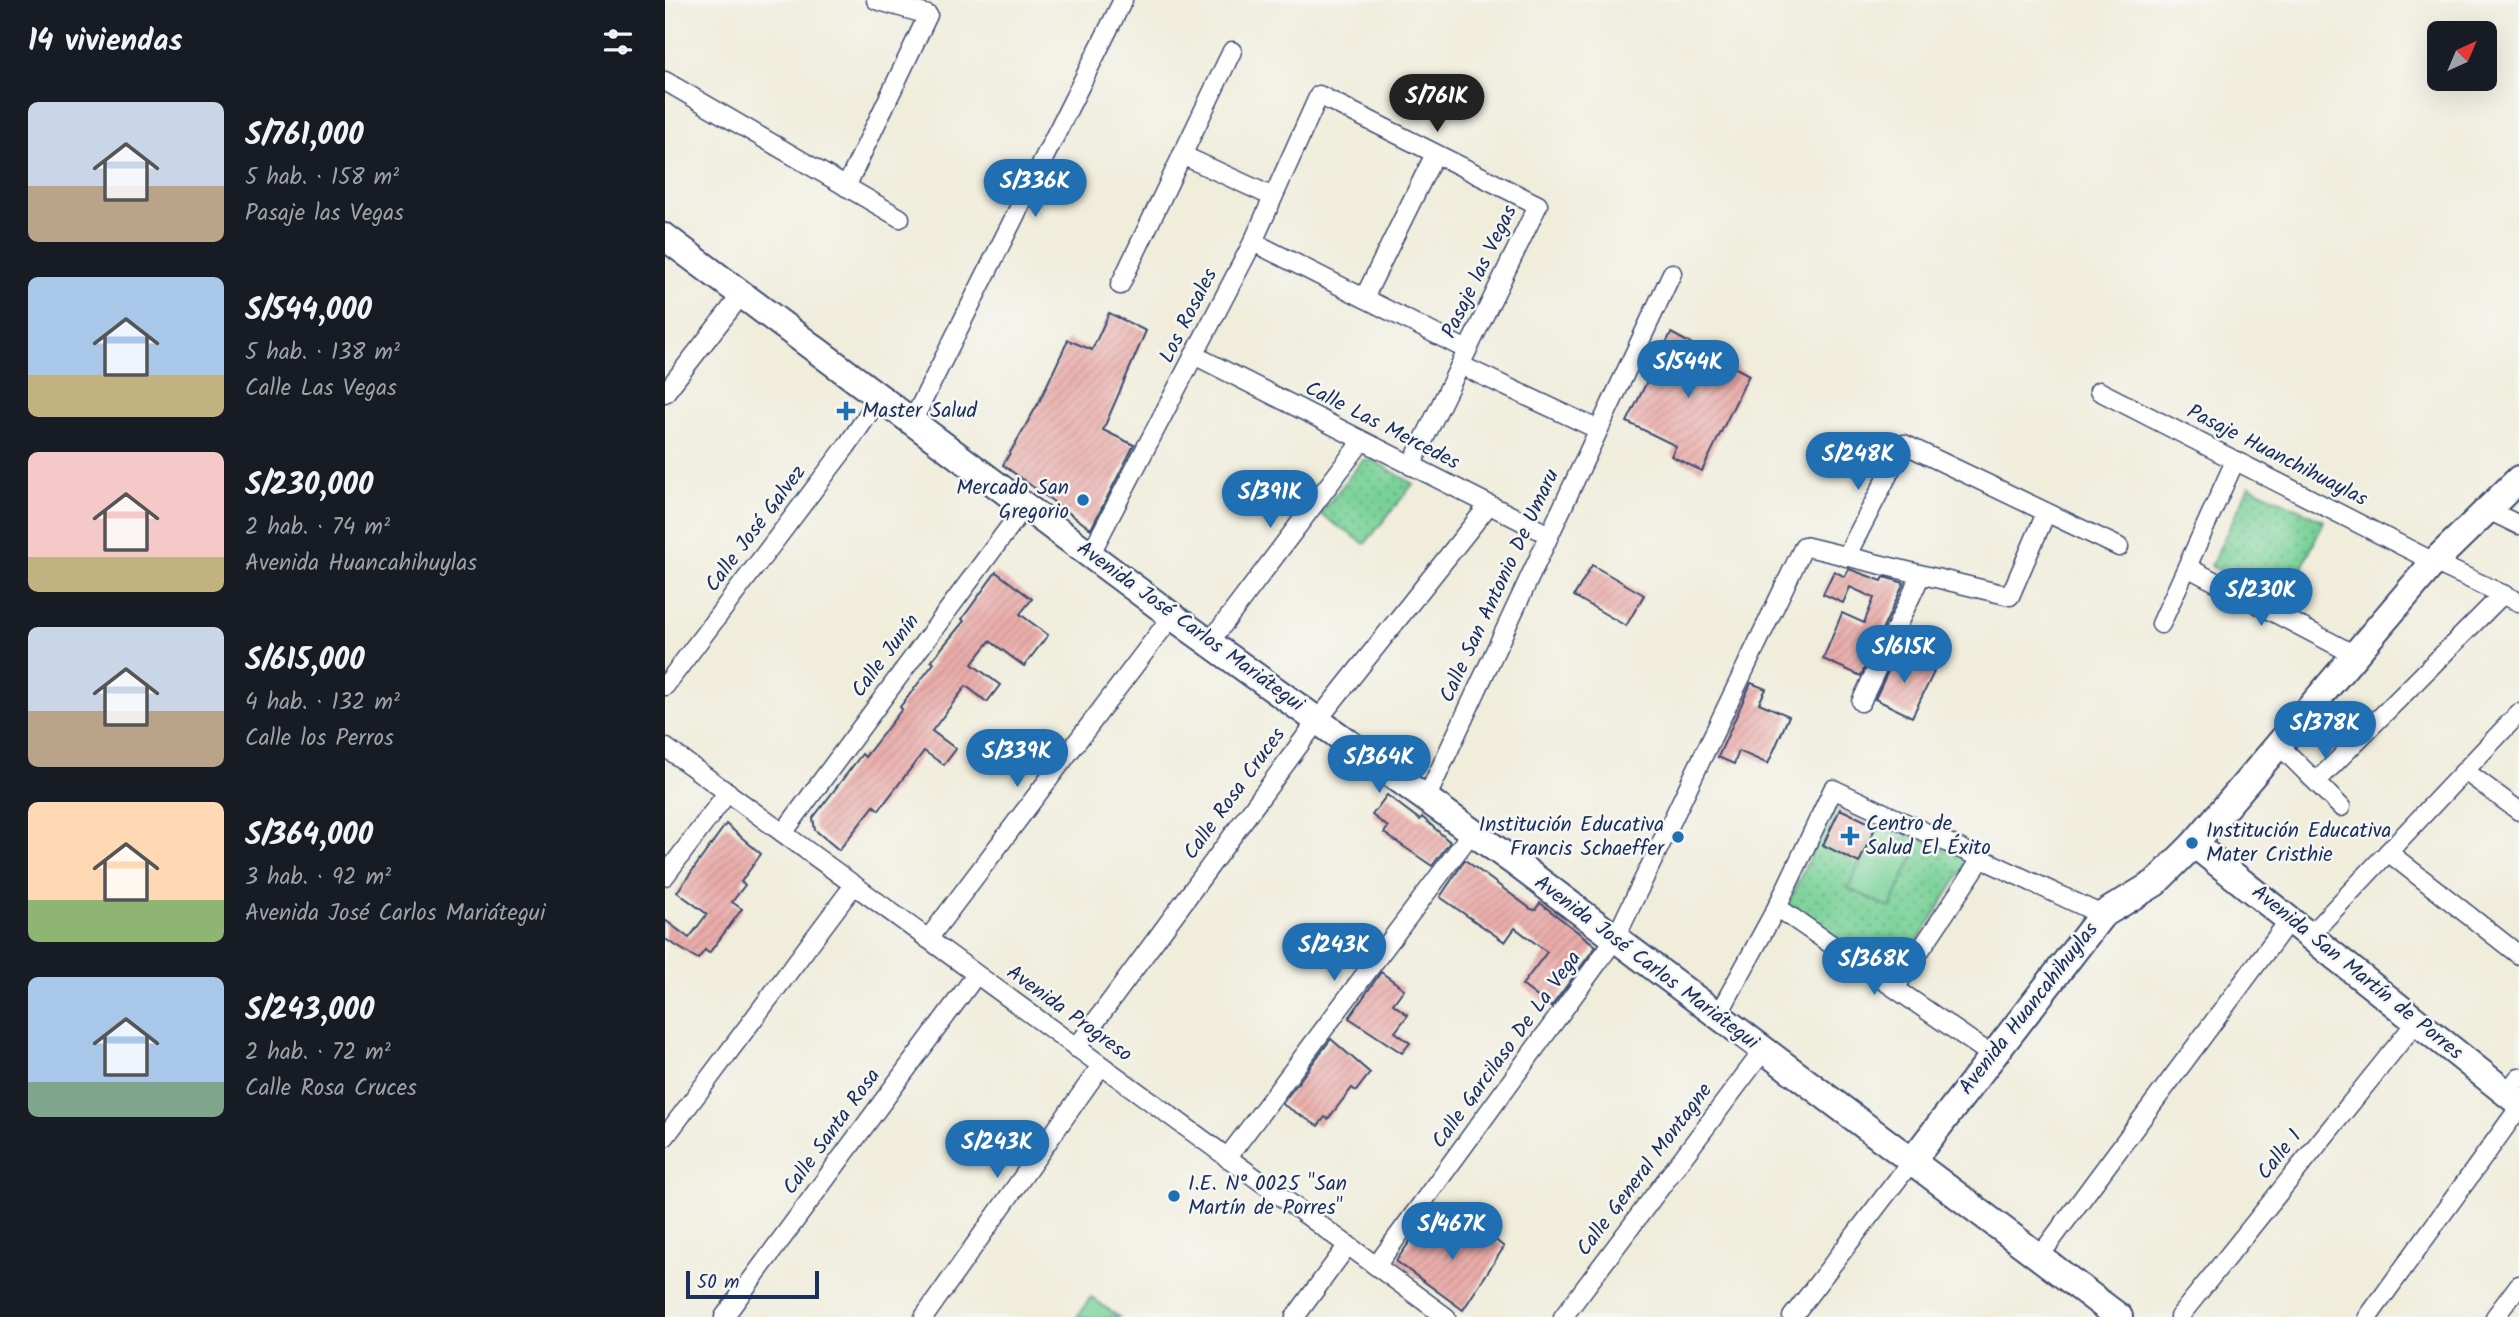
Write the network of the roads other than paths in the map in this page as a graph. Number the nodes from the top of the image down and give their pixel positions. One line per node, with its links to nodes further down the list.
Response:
1 (876, 0): 8 (street)
2 (1123, 0): 22 (street)
3 (1231, 51): 7 (street)
4 (665, 81): 8 (street)
5 (1319, 95): 6 (street, Pasaje las Vegas); 9 (street, Los Rosales)
6 (1435, 154): 16 (street); 18 (street, Pasaje las Vegas)
7 (1182, 155): 9 (street); 14 (street)
8 (846, 187): 10 (street)
9 (1273, 197): 12 (street, Los Rosales)
10 (900, 218)
11 (665, 237): 15 (street, Avenida José Carlos Mariátegui)
12 (1253, 242): 16 (street); 17 (street, Los Rosales)
13 (1672, 273): 23 (street, Calle San Antonio De Umaru)
14 (1120, 285)
15 (741, 294): 20 (street); 21 (street, Avenida José Carlos Mariátegui)
16 (1364, 298): 18 (street)
17 (1194, 355): 24 (street, Calle Las Mercedes); 35 (street, Los Rosales)
18 (1464, 358): 23 (street); 26 (street, Pasaje las Vegas)
19 (2099, 391): 25 (street, Pasaje Huanchihuaylas)
20 (665, 393)
21 (880, 397): 22 (street, Avenida José Carlos Mariátegui); 45 (street, Calle José Galvez)
22 (912, 422): 28 (street, Avenida José Carlos Mariátegui)
23 (1597, 429): 33 (street, Calle San Antonio De Umaru)
24 (1362, 441): 26 (street, Calle Las Mercedes); 43 (street)
25 (2235, 461): 37 (street, Pasaje Huanchihuaylas); 38 (street)
26 (1411, 466): 29 (street, Calle Las Mercedes)
27 (2519, 479): 30 (street, Avenida Huancahihuylas)
28 (1025, 506): 35 (street, Avenida José Carlos Mariátegui); 58 (street, Calle Junín)
29 (1487, 506): 33 (street, Calle Las Mercedes); 48 (street, Calle Rosa Cruces)
30 (2488, 510): 32 (street); 37 (street, Avenida Huancahihuylas)
31 (2046, 513): 34 (street); 36 (street); 39 (street)
32 (2519, 525)
33 (1549, 535): 54 (street, Calle San Antonio De Umaru)
34 (2119, 547)
35 (1091, 553): 41 (street, Avenida José Carlos Mariátegui)
36 (1846, 557): 39 (street); 68 (street, Calle Garcilaso De La Vega)
37 (2434, 562): 40 (street, Pasaje Huanchihuaylas); 44 (street, Avenida Huancahihuylas)
38 (2187, 567): 42 (street); 44 (street)
39 (1921, 575): 46 (street)
40 (2511, 598): 52 (street)
41 (1172, 616): 43 (street, Avenida José Carlos Mariátegui); 67 (street)
42 (2161, 624)
43 (1210, 642): 48 (street, Avenida José Carlos Mariátegui)
44 (2353, 654): 49 (street, Avenida Huancahihuylas)
45 (665, 686)
46 (1861, 702)
47 (2519, 713): 51 (street)
48 (1317, 721): 54 (street, Avenida José Carlos Mariátegui); 74 (street, Calle Rosa Cruces)
49 (2279, 744): 52 (street); 59 (street, Avenida Huancahihuylas)
50 (665, 747): 53 (street, Avenida Progreso)
51 (2465, 771): 56 (street); 60 (street)
52 (2318, 780): 55 (street)
53 (727, 792): 58 (street, Avenida Progreso); 62 (street)
54 (1426, 799): 57 (street, Avenida José Carlos Mariátegui)
55 (2341, 807)
56 (2519, 811)
57 (1472, 832): 68 (street, Avenida José Carlos Mariátegui); 80 (street)
58 (783, 833): 63 (street, Avenida Progreso)
59 (2194, 844): 65 (street, Avenida Huancahihuylas); 66 (street, Avenida San Martín de Porres)
60 (2388, 852): 66 (street); 69 (street)
61 (1982, 858): 64 (street); 65 (street); 71 (street)
62 (665, 876)
63 (854, 885): 67 (street, Avenida Progreso); 79 (street)
64 (1777, 907): 71 (street); 72 (street)
65 (2102, 915): 76 (street, Avenida Huancahihuylas)
66 (2300, 927): 73 (street, Avenida San Martín de Porres); 83 (street)
67 (927, 939): 70 (street, Avenida Progreso)
68 (1615, 939): 72 (street, Avenida José Carlos Mariátegui); 84 (street, Calle Garcilaso De La Vega)
69 (2519, 956)
70 (977, 975): 74 (street, Avenida Progreso); 86 (street, Calle Santa Rosa)
71 (1895, 988): 76 (street)
72 (1717, 1017): 75 (street, Avenida José Carlos Mariátegui)
73 (2417, 1021): 78 (street, Avenida San Martín de Porres); 93 (street, Calle 1)
74 (1076, 1048): 77 (street, Avenida Progreso)
75 (1763, 1051): 81 (street, Avenida José Carlos Mariátegui); 90 (street, Calle General Montagne)
76 (1993, 1056): 81 (street, Avenida Huancahihuylas)
77 (1101, 1066): 80 (street, Avenida Progreso); 87 (street)
78 (2516, 1095): 94 (street)
79 (665, 1137)
80 (1227, 1157): 82 (street, Avenida Progreso)
81 (1911, 1162): 83 (street, Avenida José Carlos Mariátegui); 91 (street, Avenida Huancahihuylas)
82 (1347, 1245): 84 (street, Avenida Progreso); 88 (street)
83 (2039, 1257): 92 (street, Avenida José Carlos Mariátegui)
84 (1376, 1266): 89 (street, Avenida Progreso)
85 (2519, 1284): 95 (street)
86 (724, 1317)
87 (924, 1317)
88 (1295, 1317)
89 (1446, 1317)
90 (1563, 1317)
91 (1792, 1317)
92 (2119, 1317)
93 (2179, 1317)
94 (2368, 1317)
95 (2495, 1317)

